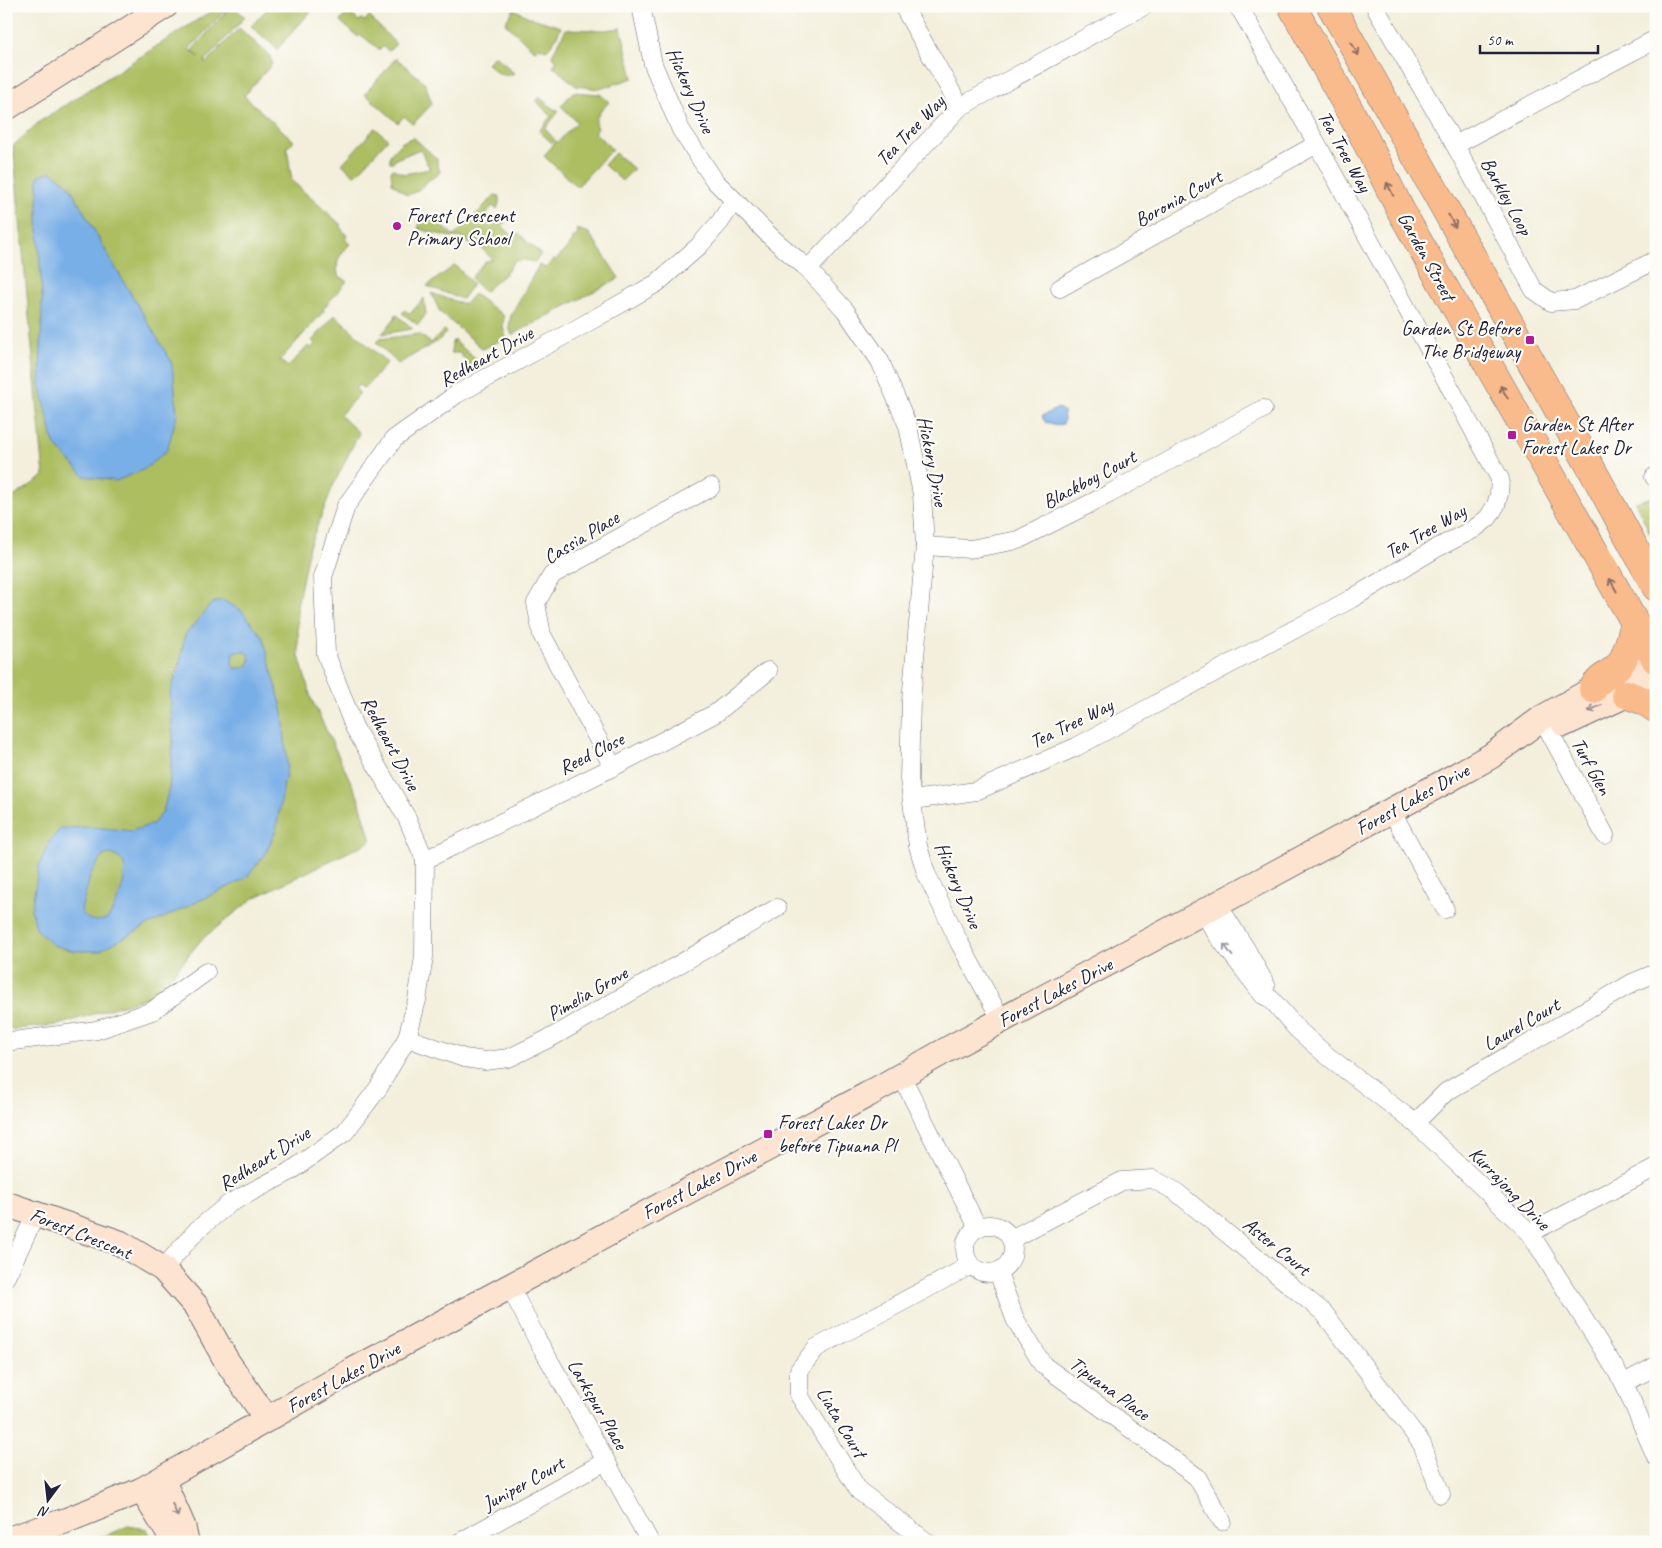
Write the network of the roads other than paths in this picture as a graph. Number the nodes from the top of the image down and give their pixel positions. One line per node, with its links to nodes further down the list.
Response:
1 (165, 6): 11 (main road)
2 (641, 6): 14 (street, Hickory Drive)
3 (903, 6): 10 (street)
4 (1237, 6): 12 (street, Tea Tree Way)
5 (1292, 6): 22 (main road, Garden Street, one-way to 5)
6 (1331, 6): 21 (main road, Garden Street, one-way to 21)
7 (1376, 6): 13 (street, Barkley Loop)
8 (1141, 7): 10 (street, Tea Tree Way)
9 (1656, 39): 13 (street)
10 (960, 107): 16 (street, Tea Tree Way)
11 (6, 108)
12 (1317, 144): 17 (street, Boronia Court); 30 (street, Tea Tree Way)
13 (1455, 145): 15 (street, Barkley Loop)
14 (734, 201): 16 (street, Hickory Drive); 33 (street, Redheart Drive)
15 (1656, 260)
16 (808, 268): 20 (street, Hickory Drive)
17 (1060, 288)
18 (1263, 409): 20 (street, Blackboy Court)
19 (711, 487): 29 (street, Cassia Place)
20 (924, 546): 30 (street, Hickory Drive)
21 (1656, 587)
22 (1635, 623): 23 (main road, Garden Street); 25 (main road)
23 (1655, 664): 25 (main road, Forest Lakes Drive); 26 (main road, Forest Lakes Drive)
24 (768, 671): 29 (street, Reed Close)
25 (1593, 690): 28 (main road, Forest Lakes Drive)
26 (1626, 694): 27 (main road); 28 (main road, Forest Lakes Drive, one-way to 28)
27 (1656, 709)
28 (1545, 725): 31 (main road, Forest Lakes Drive); 32 (street, Turf Glen)
29 (613, 767): 33 (street, Reed Close)
30 (913, 800): 39 (street, Hickory Drive)
31 (1391, 810): 35 (main road, Forest Lakes Drive); 36 (street)
32 (1606, 835)
33 (425, 860): 40 (street, Redheart Drive)
34 (777, 908): 40 (street, Pimelia Grove)
35 (1210, 908): 39 (main road, Forest Lakes Drive); 43 (street, Kurrajong Drive)
36 (1445, 909)
37 (206, 972): 41 (street)
38 (1656, 973): 43 (street, Laurel Court)
39 (1002, 1021): 42 (main road, Forest Lakes Drive)
40 (407, 1038): 51 (street, Redheart Drive)
41 (6, 1042)
42 (901, 1075): 47 (street); 54 (main road, Forest Lakes Drive)
43 (1415, 1123): 48 (street, Kurrajong Drive)
44 (1656, 1167): 48 (street)
45 (6, 1204): 46 (main road, Forest Crescent)
46 (36, 1214): 51 (main road, Forest Crescent); 53 (street)
47 (978, 1228): 49 (street); 50 (street)
48 (1530, 1233): 56 (street, Kurrajong Drive)
49 (1011, 1239): 52 (street); 61 (street, Aster Court)
50 (971, 1265): 52 (street); 68 (street, Liata Court)
51 (163, 1269): 57 (main road, Forest Crescent)
52 (998, 1272): 62 (street, Tipuana Place)
53 (6, 1277)
54 (510, 1287): 57 (main road, Forest Lakes Drive); 59 (street, Larkspur Place)
55 (1656, 1366): 56 (street)
56 (1624, 1383): 58 (street, Kurrajong Drive)
57 (259, 1423): 60 (main road, Forest Lakes Drive)
58 (1656, 1457)
59 (606, 1461): 66 (street, Juniper Court); 67 (street, Larkspur Place)
60 (152, 1485): 63 (main road, Forest Lakes Drive); 64 (main road); 65 (main road, one-way to 65)
61 (1441, 1494)
62 (1222, 1521)
63 (6, 1540)
64 (176, 1542)
65 (186, 1542)
66 (460, 1542)
67 (650, 1542)
68 (927, 1542)

